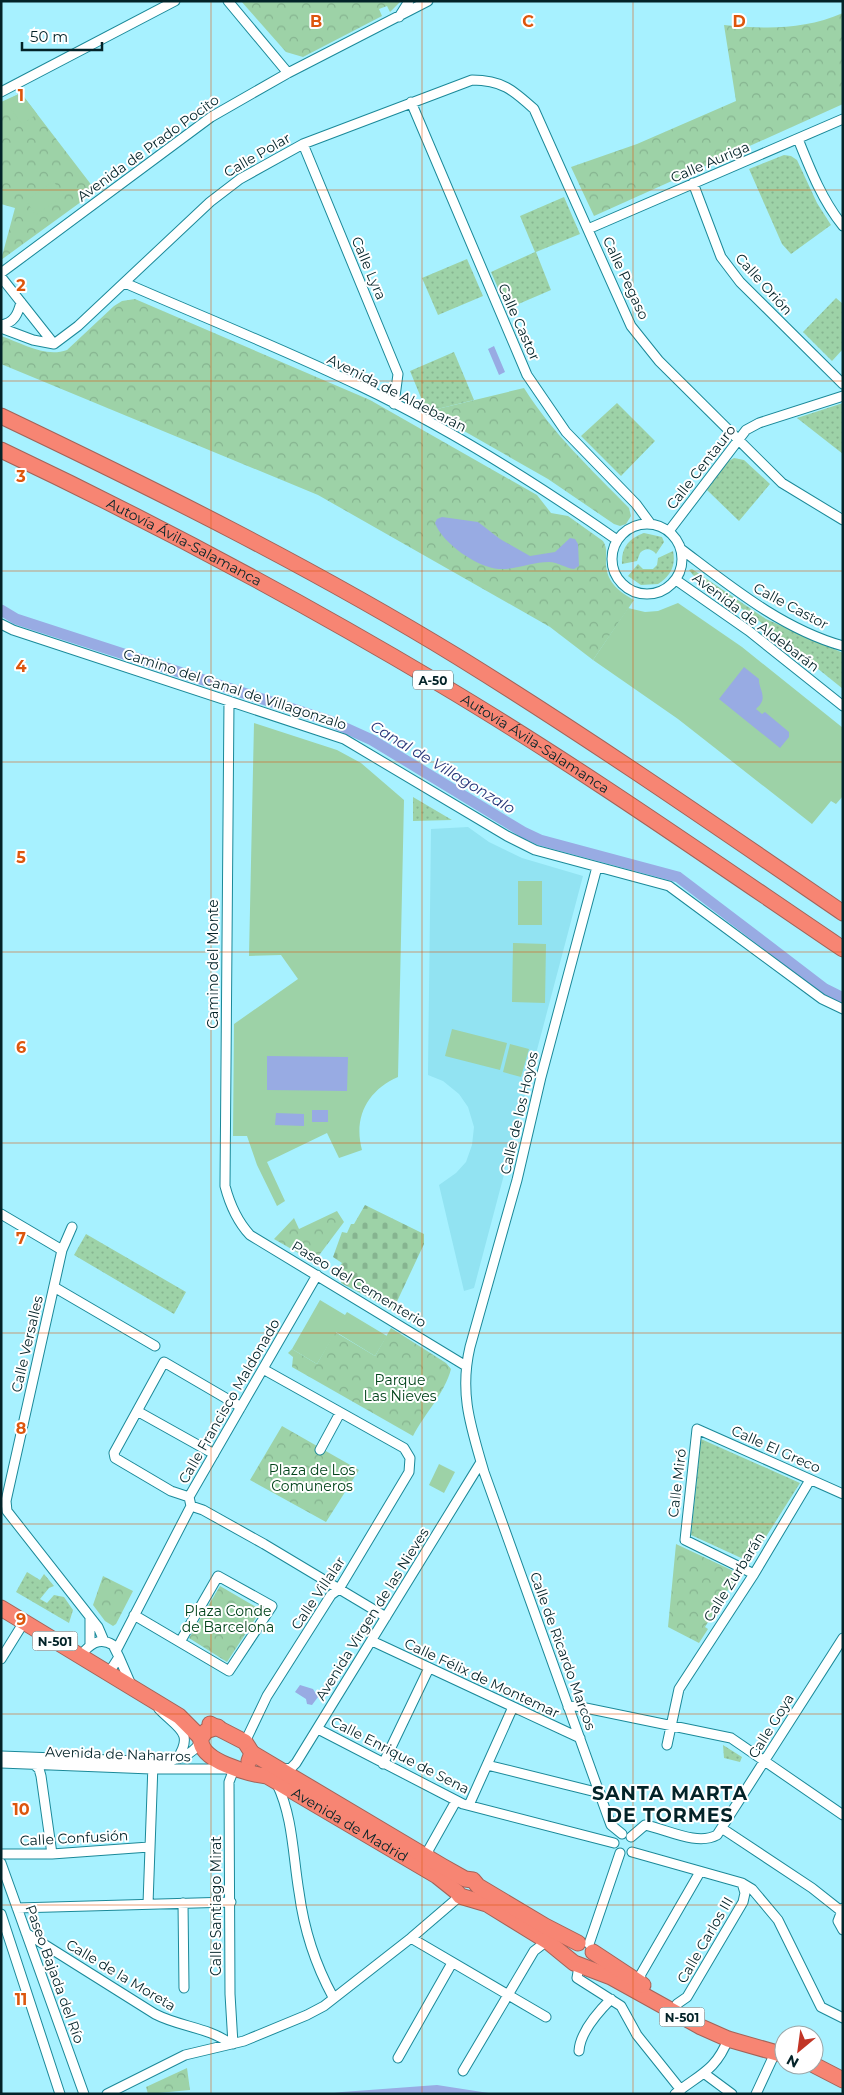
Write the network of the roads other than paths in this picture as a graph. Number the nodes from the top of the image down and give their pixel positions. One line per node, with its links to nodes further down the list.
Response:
1 (175, 1): 8 (street)
2 (228, 1): 6 (street)
3 (409, 1): 5 (street)
4 (428, 1): 5 (street, Avenida de Prado Pocito)
5 (399, 17): 6 (street, Avenida de Prado Pocito)
6 (288, 73): 17 (street, Avenida de Prado Pocito)
7 (492, 80): 9 (street, Calle Polar); 16 (street, Calle Pegaso)
8 (1, 92)
9 (411, 102): 13 (street, Calle Polar); 30 (street, Calle Castor)
10 (839, 121): 11 (street); 12 (street, Calle Auriga)
11 (843, 129)
12 (798, 139): 14 (street, Calle Auriga); 15 (street)
13 (303, 144): 19 (street, Calle Polar); 25 (street, Calle Lyra)
14 (693, 184): 16 (street, Calle Auriga); 23 (street, Calle Orión)
15 (843, 226)
16 (588, 229): 27 (street, Calle Pegaso)
17 (1, 273)
18 (1, 277): 20 (street)
19 (125, 283): 22 (street, Calle Polar); 25 (street, Avenida de Aldebarán)
20 (21, 302): 21 (street); 22 (street)
21 (1, 326): 22 (street)
22 (54, 344)
23 (843, 384)
24 (843, 396): 27 (street, Calle Centauro)
25 (394, 404): 32 (street, Avenida de Aldebarán)
26 (1, 416): 40 (highway, A-50)
27 (738, 441): 29 (street, Calle Pegaso); 31 (street, Calle Centauro)
28 (1, 450): 41 (highway, Autovía Ávila-Salamanca / A-50)
29 (843, 520)
30 (650, 523): 31 (street); 32 (street)
31 (669, 531): 33 (street)
32 (617, 540): 34 (street)
33 (681, 548): 34 (street); 36 (street, Calle Castor)
34 (676, 580): 38 (street, Avenida de Aldebarán)
35 (1, 624): 37 (street, Camino del Canal de Villagonzalo)
36 (843, 646)
37 (229, 701): 39 (street, Camino del Canal de Villagonzalo); 44 (street, Camino del Monte)
38 (843, 706)
39 (597, 867): 42 (street, Camino del Canal de Villagonzalo); 50 (street, Calle de los Hoyos)
40 (843, 913)
41 (843, 949)
42 (843, 1010)
43 (1, 1214): 46 (street)
44 (240, 1224): 47 (street, Paseo del Cementerio)
45 (72, 1227): 46 (street, Calle Versalles)
46 (62, 1250): 48 (street, Calle Versalles)
47 (317, 1275): 50 (street, Paseo del Cementerio); 51 (street, Calle Francisco Maldonado)
48 (54, 1287): 49 (street); 67 (street, Calle Versalles)
49 (155, 1346)
50 (466, 1366): 58 (street, Avenida Virgen de las Nieves)
51 (263, 1369): 52 (street, Calle Francisco Maldonado); 54 (street)
52 (241, 1407): 53 (street); 57 (street, Calle Francisco Maldonado)
53 (137, 1411): 57 (street); 61 (street)
54 (340, 1413): 56 (street); 63 (street, Calle Villalar)
55 (697, 1429): 59 (street, Calle El Greco); 62 (street, Calle Miró)
56 (320, 1450)
57 (214, 1454): 61 (street, Calle Francisco Maldonado)
58 (479, 1472): 66 (street, Avenida Virgen de las Nieves); 81 (street, Calle de Ricardo Marcos)
59 (810, 1480): 60 (street, Calle El Greco); 62 (street, Calle Zurbarán)
60 (843, 1494)
61 (190, 1502): 63 (street); 65 (street, Calle Francisco Maldonado)
62 (754, 1574): 83 (street, Calle Zurbarán)
63 (339, 1589): 66 (street); 89 (street, Calle Villalar)
64 (1, 1608): 68 (highway, N-501)
65 (134, 1615): 72 (street); 74 (street, Calle Francisco Maldonado)
66 (386, 1617): 71 (street, Avenida Virgen de las Nieves)
67 (90, 1619): 70 (street, Calle Versalles); 73 (street)
68 (24, 1622): 73 (highway, N-501); 75 (street)
69 (843, 1638): 92 (street, Calle Goya)
70 (104, 1641): 73 (street); 74 (street)
71 (372, 1641): 76 (street, Calle Félix de Montemar); 85 (street, Avenida Virgen de las Nieves)
72 (180, 1642): 72 (street)
73 (85, 1651): 77 (highway, N-501)
74 (118, 1653): 77 (street, Calle Francisco Maldonado); 78 (street)
75 (1, 1659)
76 (429, 1668): 80 (street, Calle Félix de Montemar); 95 (street)
77 (108, 1674): 78 (highway, N-501)
78 (133, 1689): 79 (highway, N-501)
79 (149, 1698): 82 (highway, N-501); 91 (street, Avenida de Naharros)
80 (513, 1707): 86 (street, Calle Félix de Montemar); 96 (street)
81 (568, 1707): 83 (street); 86 (street, Calle de Ricardo Marcos)
82 (179, 1716): 84 (highway, N-501); 87 (highway, N-501)
83 (671, 1726): 88 (street); 92 (street)
84 (218, 1727): 87 (highway); 89 (highway, N-501)
85 (318, 1728): 95 (street, Calle Enrique de Sena); 99 (street, Avenida Virgen de las Nieves)
86 (580, 1738): 100 (street, Calle de Ricardo Marcos)
87 (201, 1740): 91 (street, Avenida de Naharros); 98 (highway, N-501)
88 (667, 1744)
89 (249, 1748): 98 (highway); 99 (highway, Avenida de Madrid / N-501)
90 (1, 1756): 97 (street, Avenida de Naharros)
91 (177, 1759): 97 (street, Avenida de Naharros)
92 (765, 1762): 103 (street); 104 (street, Calle Goya)
93 (1, 1763): 94 (street, Avenida de Naharros)
94 (34, 1764): 97 (street, Avenida de Naharros); 110 (street)
95 (383, 1764): 101 (street, Calle Enrique de Sena)
96 (487, 1765): 100 (street); 102 (street)
97 (152, 1766): 98 (street, Avenida de Naharros); 107 (street)
98 (235, 1769): 99 (highway, Avenida de Madrid / N-501); 117 (street, Calle Santiago Mirat)
99 (278, 1776): 112 (highway, Avenida de Madrid / N-501); 116 (highway, Avenida de Madrid / N-501); 133 (street)
100 (600, 1793): 105 (street, Calle de Ricardo Marcos)
101 (456, 1801): 102 (street, Calle Enrique de Sena); 112 (street)
102 (469, 1805): 106 (street, Calle Enrique de Sena)
103 (843, 1815)
104 (722, 1829): 105 (street); 121 (street)
105 (627, 1836): 106 (street); 108 (street)
106 (614, 1843): 111 (street)
107 (149, 1848): 110 (street, Calle Confusión); 119 (street)
108 (632, 1852): 111 (street); 114 (street)
109 (1, 1854): 110 (street, Calle Confusión)
110 (52, 1854)
111 (620, 1854): 127 (street)
112 (428, 1858): 116 (highway, Avenida de Madrid / N-501)
113 (1, 1863): 120 (street, Paseo Bajada del Río)
114 (700, 1872): 115 (street); 130 (street)
115 (742, 1883): 135 (street, Calle Carlos III); 137 (street)
116 (466, 1890): 125 (street); 126 (highway, Avenida de Madrid / N-501); 127 (highway, Avenida de Madrid / N-501)
117 (231, 1902): 118 (street); 139 (street, Calle Santiago Mirat)
118 (183, 1903): 119 (street); 131 (street)
119 (148, 1904): 120 (street)
120 (17, 1908): 124 (street, Paseo Bajada del Río)
121 (842, 1909): 123 (street)
122 (1, 1914): 152 (street)
123 (843, 1930)
124 (26, 1933): 139 (street, Calle de la Moreta); 153 (street, Paseo Bajada del Río)
125 (411, 1938): 128 (street); 133 (street)
126 (547, 1941): 129 (highway, Avenida de Madrid / N-501); 132 (street)
127 (587, 1946): 129 (highway); 129 (highway); 130 (highway, Avenida de Madrid / N-501)
128 (452, 1963): 132 (street); 143 (street)
129 (578, 1963): 134 (street); 138 (highway, Avenida de Madrid / N-501)
130 (640, 1983): 135 (highway, Avenida de Madrid / N-501)
131 (184, 1988)
132 (507, 1995): 136 (street); 148 (street)
133 (333, 1997): 139 (street)
134 (611, 1999): 142 (street); 151 (street)
135 (677, 2004): 140 (highway, Avenida de Madrid / N-501)
136 (546, 2017)
137 (843, 2018)
138 (728, 2039): 141 (highway, Avenida de Madrid / N-501); 149 (street)
139 (232, 2044): 154 (street)
140 (774, 2048)
141 (774, 2049)
142 (578, 2051)
143 (398, 2058)
144 (824, 2061): 147 (highway)
145 (774, 2063): 156 (street)
146 (824, 2070): 150 (highway)
147 (843, 2070)
148 (464, 2071)
149 (705, 2074): 151 (street); 155 (street)
150 (843, 2080)
151 (677, 2092)
152 (60, 2094)
153 (84, 2094)
154 (107, 2094)
155 (732, 2094)
156 (756, 2094)

